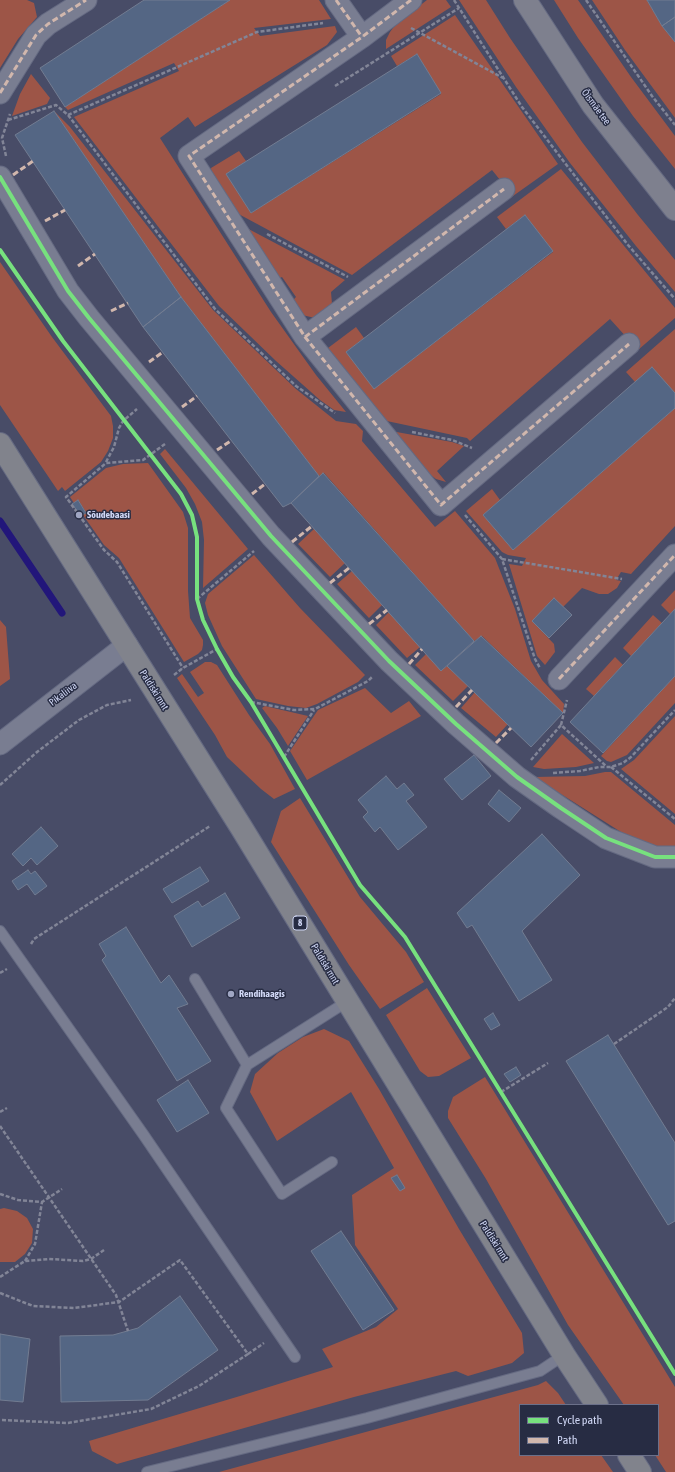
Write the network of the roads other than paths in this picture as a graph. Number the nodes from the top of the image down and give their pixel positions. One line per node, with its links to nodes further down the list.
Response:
1 (86, 0): 6 (street)
2 (336, 0): 5 (street)
3 (411, 0): 5 (street)
4 (525, 0): 9 (main road, Õismäe tee)
5 (362, 37): 10 (street)
6 (6, 101)
7 (3, 170): 17 (street)
8 (504, 189): 10 (street)
9 (675, 209)
10 (305, 337): 11 (street)
11 (629, 344)
12 (0, 444): 14 (main road, Paldiski mnt / 8)
13 (675, 556): 15 (street)
14 (127, 645): 16 (street, Pikaliiva); 20 (main road, Paldiski mnt / 8)
15 (559, 680)
16 (0, 744)
17 (675, 857)
18 (0, 931): 24 (lane)
19 (196, 979): 21 (lane)
20 (348, 1001): 21 (lane); 23 (main road, Paldiski mnt / 8)
21 (247, 1065): 22 (lane)
22 (332, 1162)
23 (564, 1355): 25 (main road, Paldiski mnt / 8); 27 (lane)
24 (295, 1357)
25 (596, 1404)
26 (630, 1456): 28 (main road)
27 (147, 1472)
28 (640, 1472)

